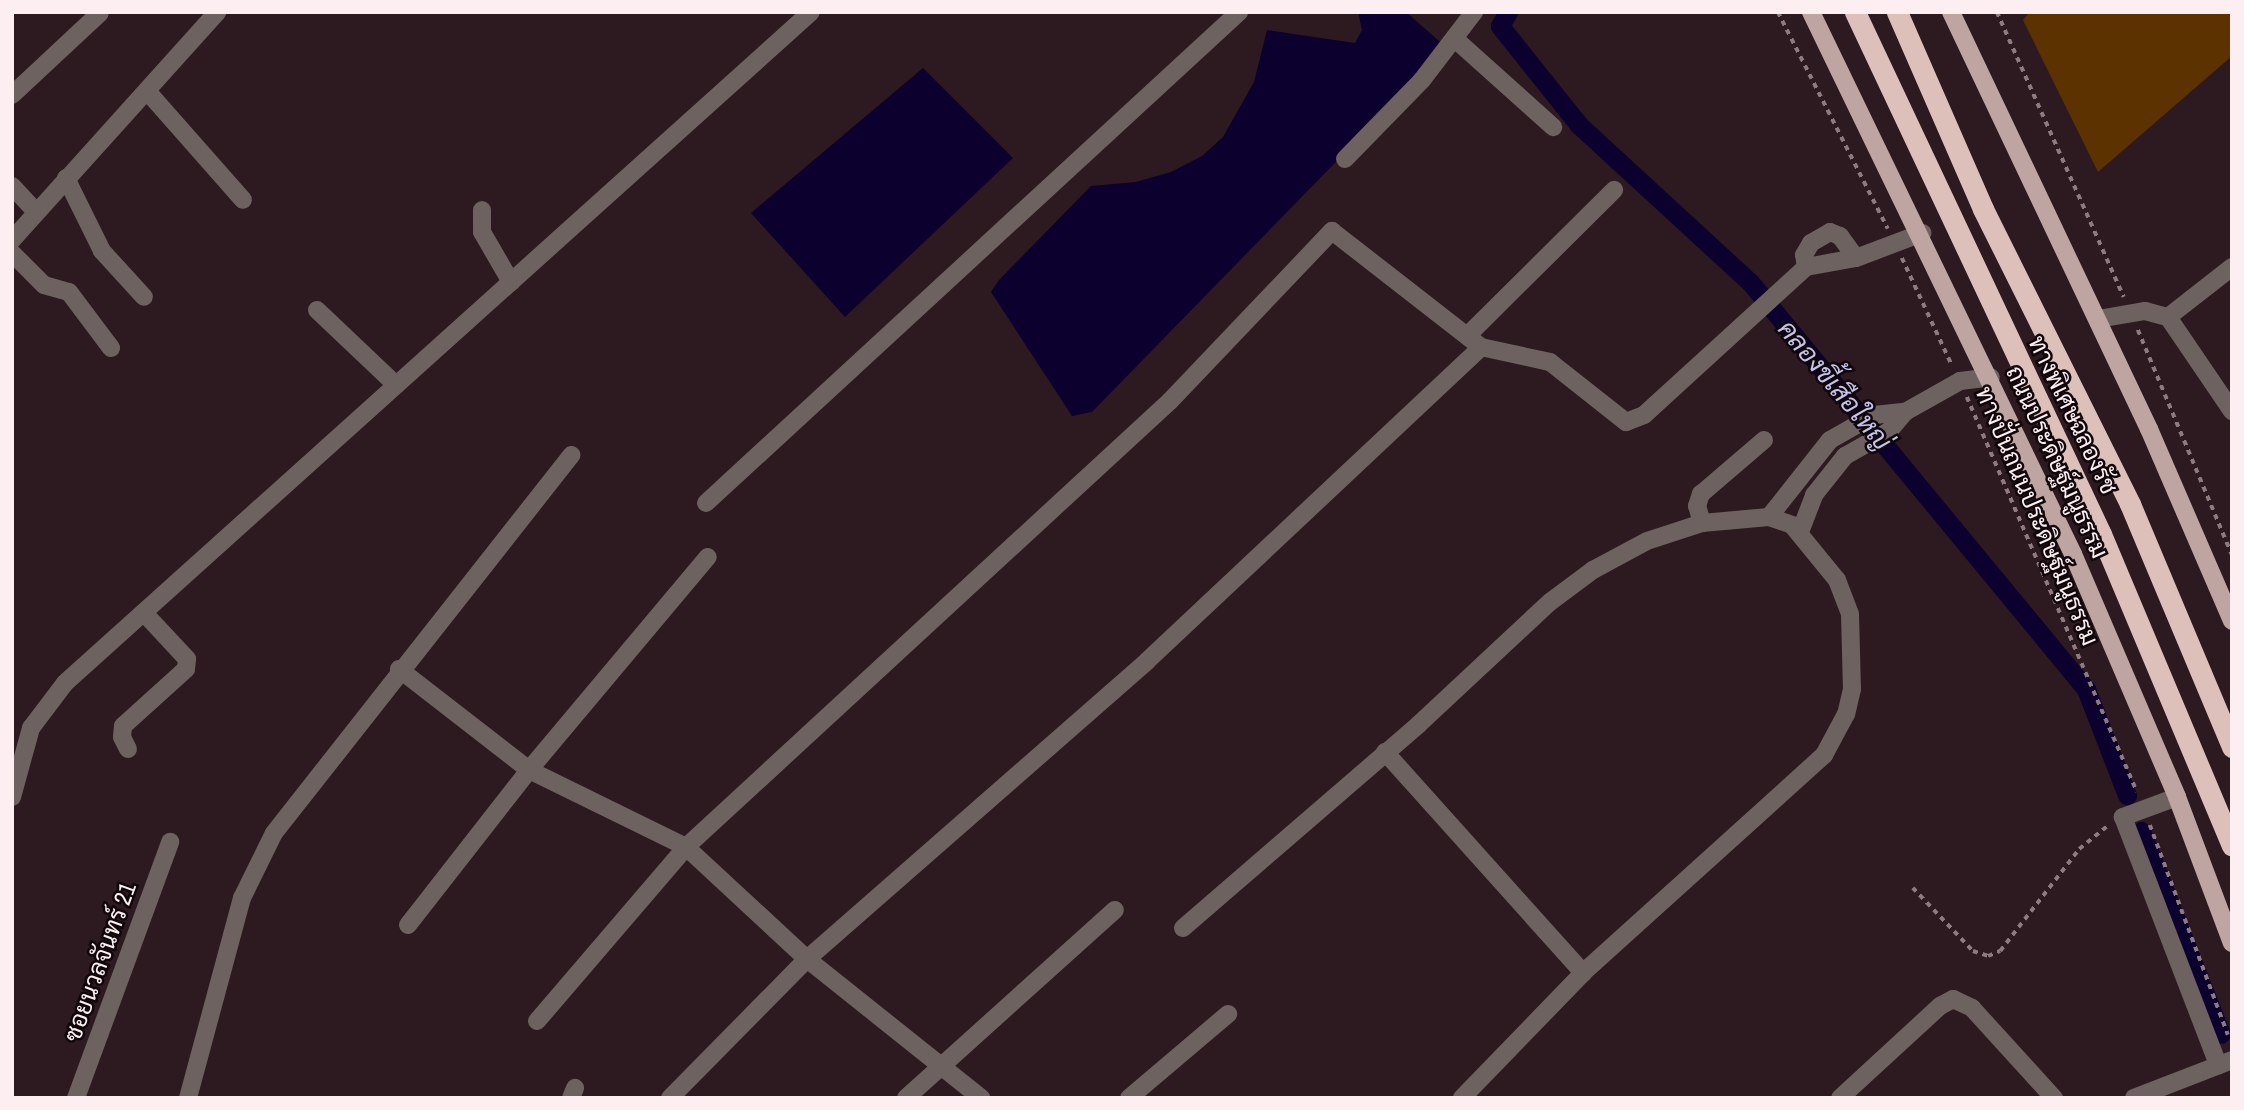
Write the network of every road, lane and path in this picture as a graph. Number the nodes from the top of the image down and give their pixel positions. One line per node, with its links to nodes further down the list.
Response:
1 (217, 12): 13 (street)
2 (811, 12): 30 (street)
3 (1239, 12): 45 (street)
4 (1474, 12): 12 (street)
5 (1778, 12): 25 (path, ทางปั่นถนนประดิษฐ์มนูธรรม)
6 (1811, 12): 23 (main road, ถนนประดิษฐ์มนูธรรม)
7 (1855, 12): 63 (highway, ทางพิเศษฉลองรัช)
8 (1897, 12): 54 (highway, ทางพิเศษฉลองรัช)
9 (1951, 12): 35 (main road)
10 (1997, 12): 33 (path)
11 (100, 13): 14 (street)
12 (1455, 39): 15 (street); 16 (street)
13 (147, 90): 17 (street); 20 (street)
14 (12, 95)
15 (1553, 127)
16 (1345, 159)
17 (66, 178): 22 (street); 31 (street)
18 (12, 186): 22 (street)
19 (1614, 190): 36 (street)
20 (243, 201)
21 (482, 210): 30 (street)
22 (36, 212): 24 (street)
23 (1922, 233): 25 (street); 38 (main road, ถนนประดิษฐ์มนูธรรม)
24 (12, 240)
25 (1896, 246): 27 (street); 39 (path, ทางปั่นถนนประดิษฐ์มนูธรรม)
26 (12, 253): 37 (street)
27 (1856, 258): 28 (street); 28 (street)
28 (1806, 267): 36 (street)
29 (2232, 267): 34 (street)
30 (511, 282): 40 (street)
31 (144, 297)
32 (317, 310): 40 (street)
33 (2131, 312): 34 (street); 35 (street); 49 (path)
34 (2168, 317): 41 (street)
35 (2098, 319): 52 (main road)
36 (1475, 341): 64 (street); 70 (street)
37 (111, 348)
38 (1991, 377): 39 (street); 59 (main road, ถนนประดิษฐ์มนูธรรม)
39 (1960, 381): 42 (street); 60 (path, ทางปั่นถนนประดิษฐ์มนูธรรม)
40 (396, 385): 51 (street)
41 (2231, 409)
42 (1905, 412): 46 (street); 48 (street)
43 (1764, 440): 47 (street)
44 (571, 455): 53 (street)
45 (706, 503)
46 (1769, 517): 47 (street); 48 (street)
47 (1702, 523): 56 (street)
48 (1800, 532): 71 (street)
49 (2232, 555)
50 (708, 556): 57 (street)
51 (145, 614): 55 (street); 58 (street)
52 (2232, 621)
53 (399, 669): 57 (street); 78 (street)
54 (2232, 747)
55 (128, 749)
56 (1385, 752): 68 (street); 71 (street)
57 (529, 770): 64 (street); 67 (street)
58 (12, 797)
59 (2178, 797): 60 (street); 69 (main road, ถนนประดิษฐ์มนูธรรม)
60 (2144, 807): 61 (street); 74 (path, ทางปั่นถนนประดิษฐ์มนูธรรม)
61 (2123, 817): 65 (path); 75 (street)
62 (170, 842): 77 (street, ซอยนวลจันทร์ 21)
63 (2232, 845)
64 (686, 847): 70 (street); 73 (street)
65 (1913, 888)
66 (1115, 910): 76 (street)
67 (408, 925)
68 (1183, 928)
69 (2232, 943)
70 (807, 959): 76 (street); 79 (street)
71 (1583, 973): 83 (street)
72 (1227, 1014): 82 (street)
73 (537, 1021)
74 (2232, 1047)
75 (2225, 1062): 86 (street)
76 (940, 1068): 80 (street); 81 (street)
77 (76, 1098)
78 (188, 1098)
79 (670, 1098)
80 (906, 1098)
81 (981, 1098)
82 (1129, 1098)
83 (1462, 1098)
84 (1840, 1098): 85 (street)
85 (2054, 1098)
86 (2134, 1098)

